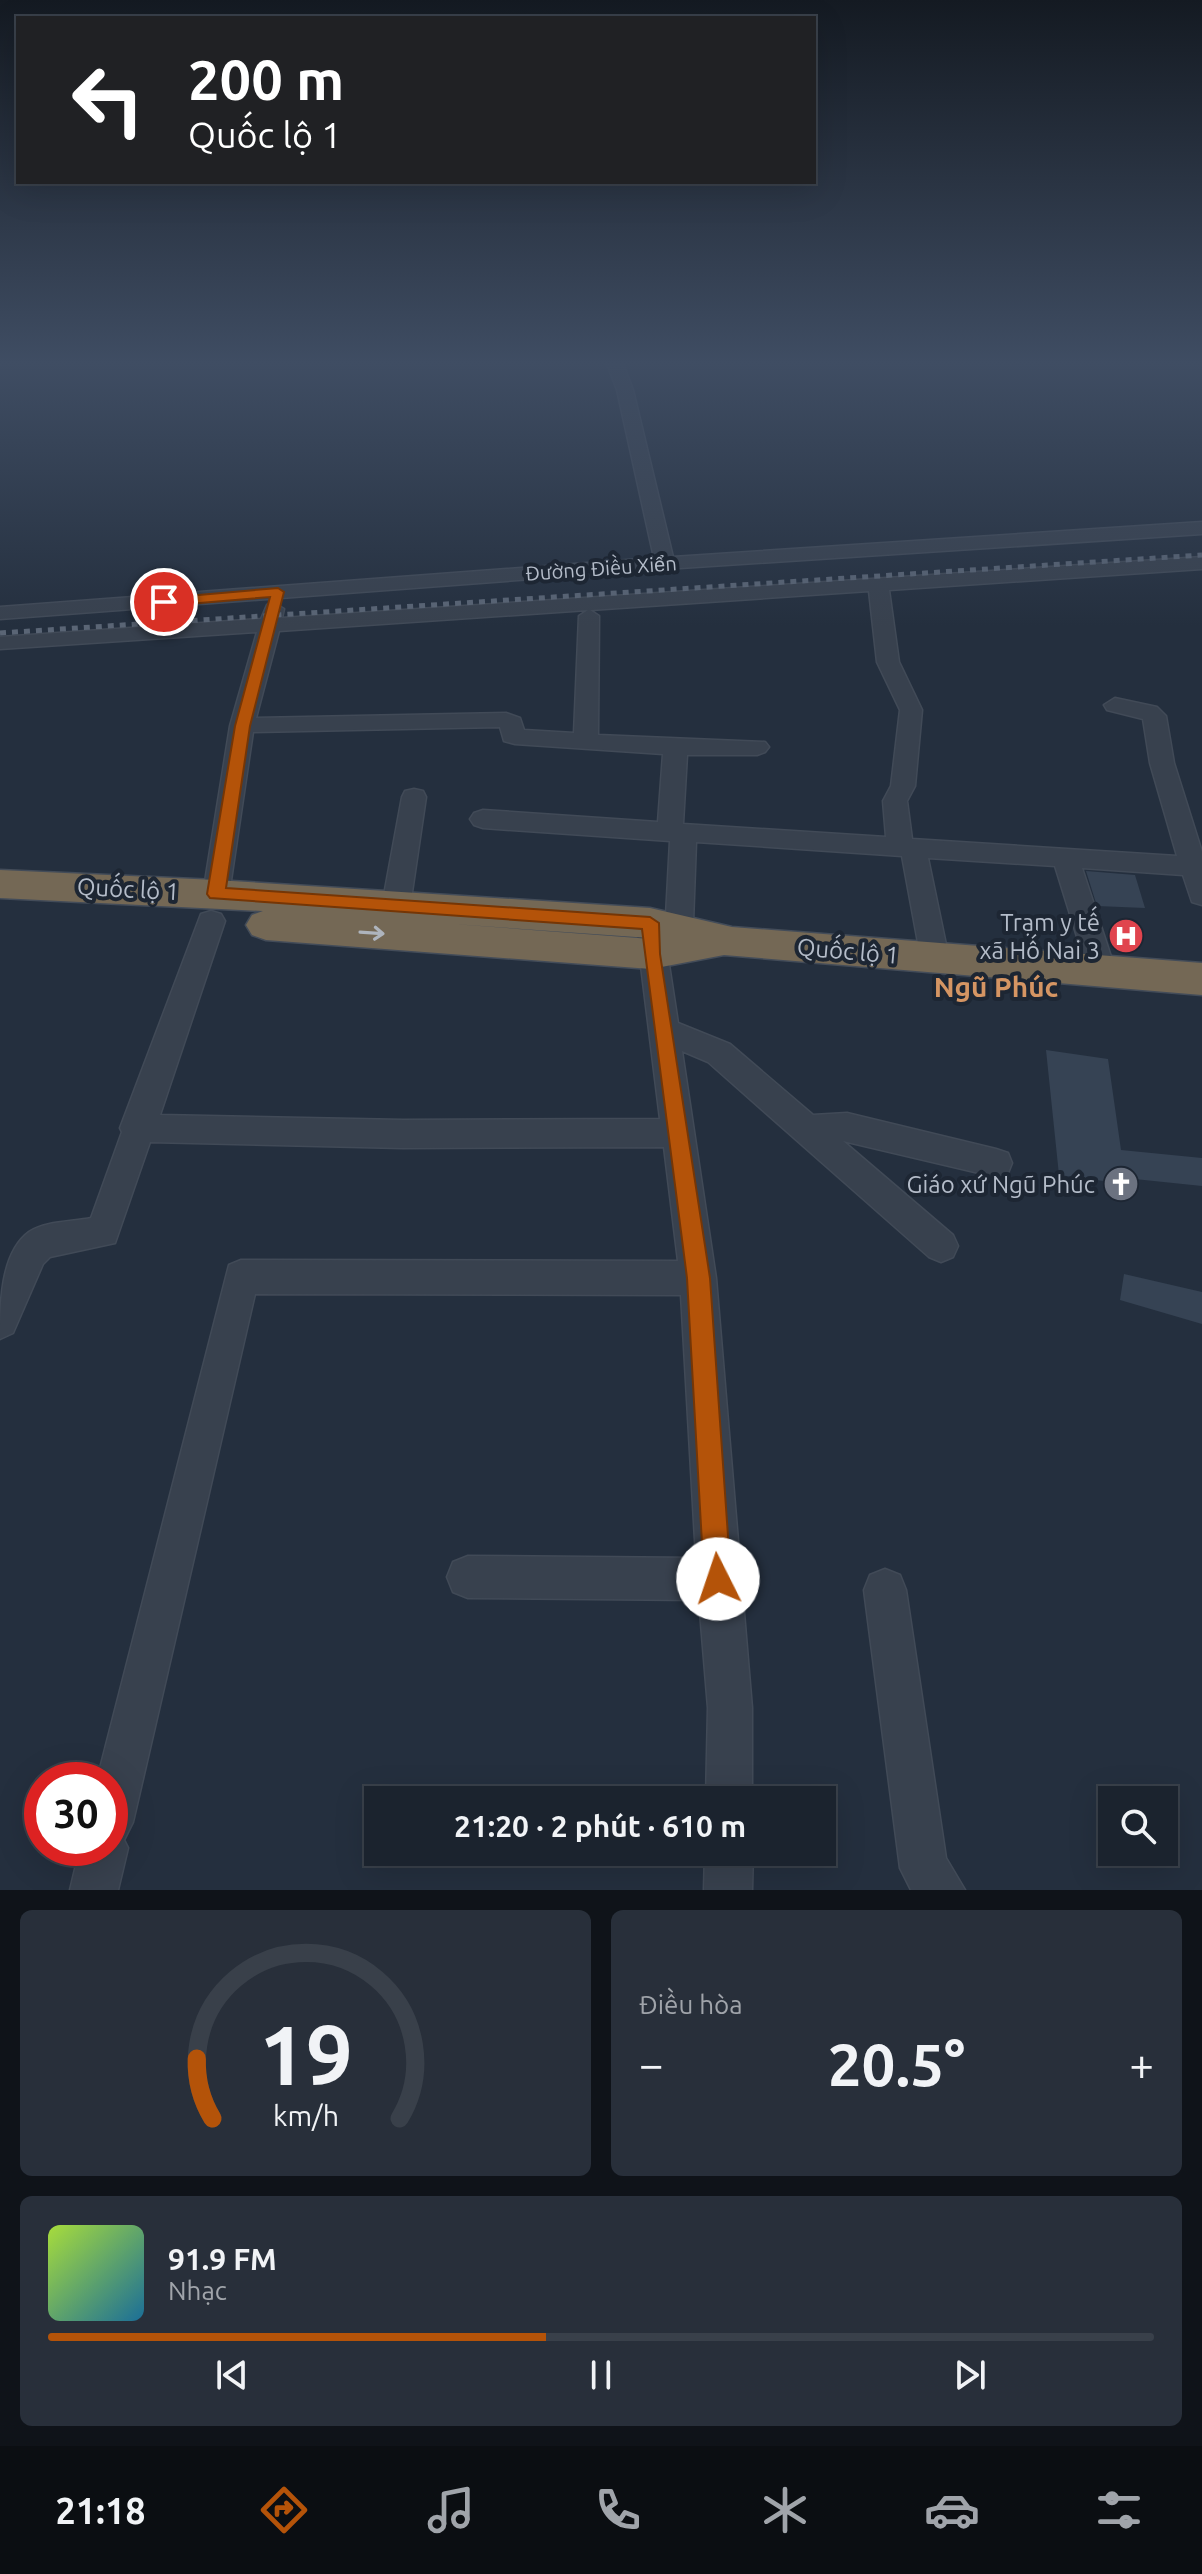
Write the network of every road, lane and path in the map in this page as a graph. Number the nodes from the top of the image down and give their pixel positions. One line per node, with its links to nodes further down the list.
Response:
1 (639, 449): 3 (street)
2 (1202, 528): 3 (street, Đường Điều Xiển)
3 (665, 563): 6 (street, Đường Điều Xiển)
4 (1202, 563): 5 (street)
5 (878, 585): 9 (street); 19 (street)
6 (278, 592): 7 (street, Đường Điều Xiển); 9 (street)
7 (0, 613)
8 (589, 616): 13 (street)
9 (269, 625): 10 (street); 12 (street)
10 (0, 643)
11 (1115, 705): 21 (street)
12 (242, 726): 13 (street); 25 (street)
13 (586, 740): 14 (street)
14 (675, 747): 15 (street); 18 (street)
15 (757, 747)
16 (414, 797): 24 (street)
17 (483, 819): 18 (street)
18 (676, 832): 19 (street); 27 (street)
19 (906, 847): 20 (street); 28 (street)
20 (1066, 859): 21 (street); 29 (street)
21 (1198, 866): 23 (street)
22 (0, 884): 25 (highway, Quốc lộ 1)
23 (1202, 895)
24 (396, 906): 25 (highway, Quốc lộ 1); 27 (highway, Quốc lộ 1)
25 (214, 908): 26 (highway, Quốc lộ 1); 27 (highway, Quốc lộ 1, one-way to 27); 32 (street)
26 (0, 909)
27 (665, 939): 28 (highway, Quốc lộ 1); 31 (street)
28 (935, 959): 29 (highway, Quốc lộ 1)
29 (1102, 972): 30 (highway, Quốc lộ 1)
30 (1202, 979)
31 (663, 1030): 33 (street); 34 (street)
32 (136, 1128): 34 (street); 38 (street)
33 (806, 1129): 35 (street); 36 (street)
34 (680, 1133): 37 (street)
35 (996, 1163)
36 (941, 1246)
37 (698, 1278): 40 (street); 42 (street)
38 (0, 1321)
39 (468, 1577): 40 (street)
40 (718, 1579): 43 (street)
41 (885, 1590): 48 (street)
42 (124, 1762)
43 (729, 1786)
44 (100, 1866): 46 (street)
45 (729, 1866): 47 (street)
46 (94, 1890)
47 (728, 1890)
48 (941, 1890)

